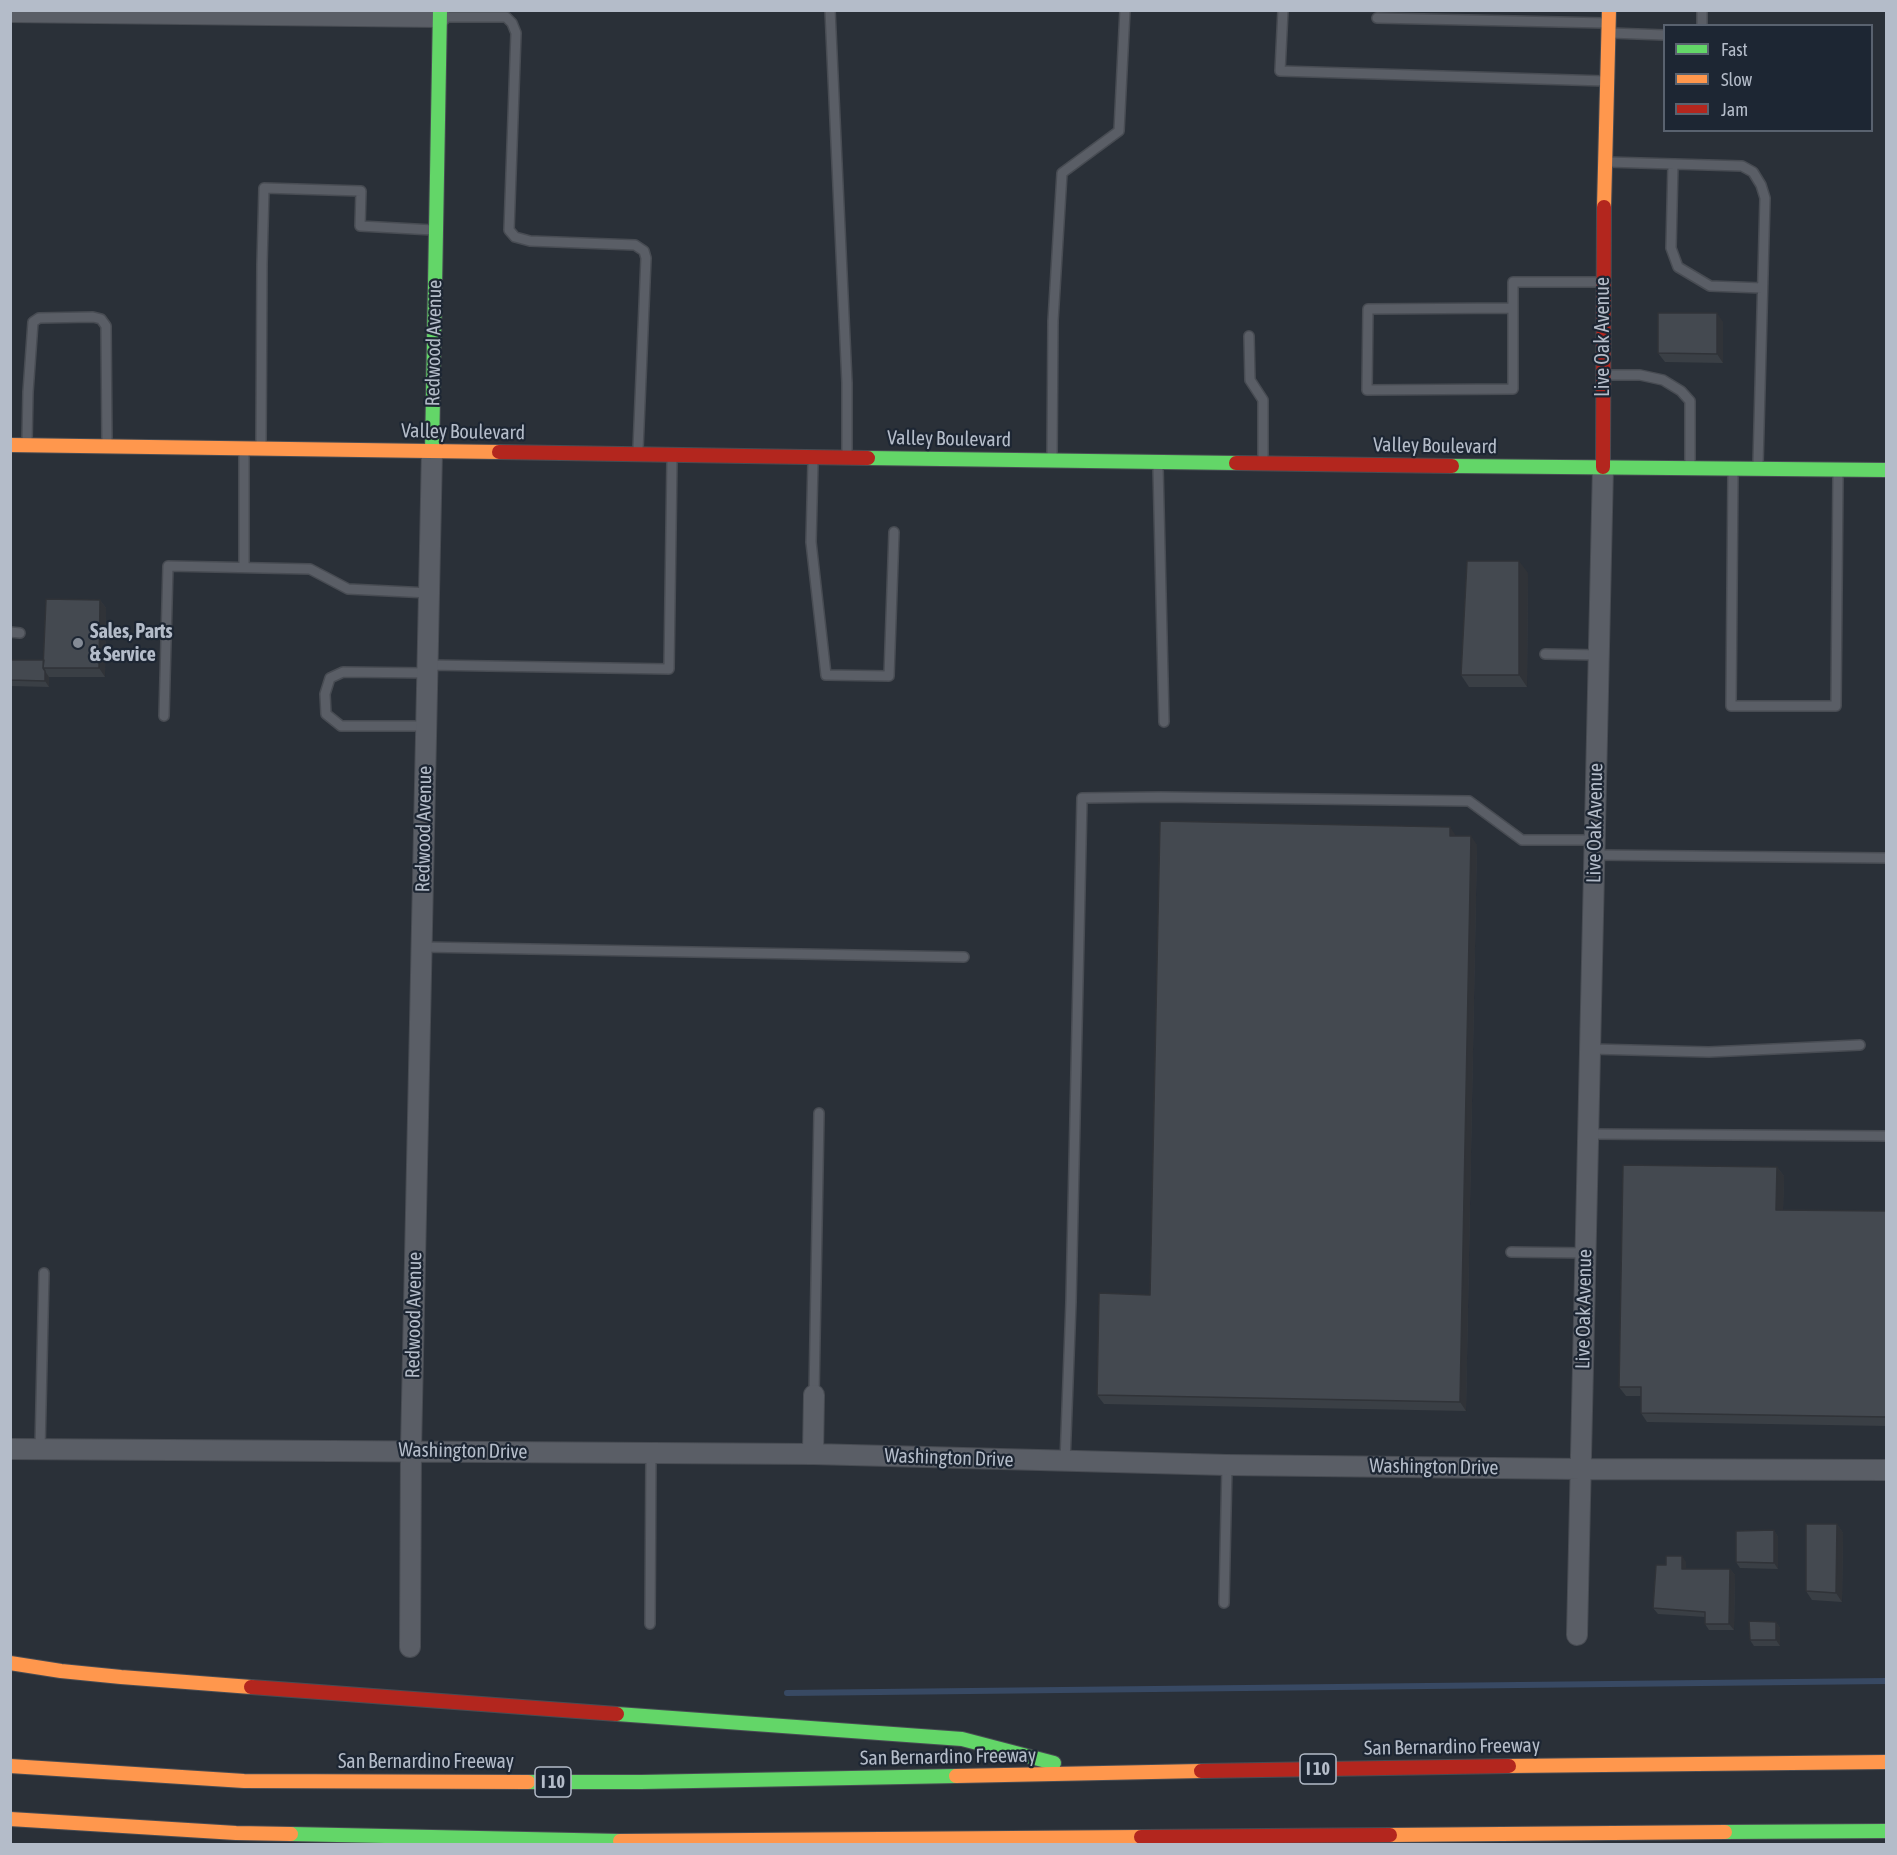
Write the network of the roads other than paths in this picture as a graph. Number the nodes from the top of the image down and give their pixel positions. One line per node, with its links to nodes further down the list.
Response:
1 (830, 10): 27 (lane)
2 (1125, 10): 28 (lane)
3 (1283, 10): 9 (lane)
4 (10, 12): 5 (street)
5 (440, 14): 12 (main road, Redwood Avenue); 24 (lane)
6 (1377, 18): 7 (lane)
7 (1609, 22): 8 (lane); 9 (main road, Live Oak Avenue)
8 (1663, 35)
9 (1607, 81): 10 (main road, Live Oak Avenue)
10 (1604, 162): 11 (lane); 13 (main road, Live Oak Avenue)
11 (1673, 164): 14 (lane); 14 (lane)
12 (436, 230): 22 (lane); 23 (main road, Redwood Avenue)
13 (1603, 282): 15 (lane); 17 (main road, Live Oak Avenue)
14 (1762, 288): 34 (lane)
15 (1514, 308): 15 (lane)
16 (1249, 336): 30 (lane)
17 (1604, 375): 31 (main road, Live Oak Avenue); 32 (lane)
18 (10, 445): 19 (main road, Valley Boulevard)
19 (27, 445): 20 (main road, Valley Boulevard); 20 (lane)
20 (107, 446): 21 (main road, Valley Boulevard)
21 (244, 449): 22 (main road, Valley Boulevard); 38 (lane)
22 (261, 449): 23 (main road, Valley Boulevard)
23 (432, 451): 24 (main road, Valley Boulevard); 39 (street, Redwood Avenue)
24 (638, 454): 25 (main road, Valley Boulevard)
25 (673, 455): 26 (main road, Valley Boulevard); 42 (lane)
26 (813, 457): 27 (main road, Valley Boulevard); 37 (lane)
27 (847, 457): 28 (main road, Valley Boulevard)
28 (1052, 460): 29 (main road, Valley Boulevard)
29 (1158, 462): 30 (main road, Valley Boulevard); 44 (lane)
30 (1263, 463): 31 (main road, Valley Boulevard)
31 (1602, 467): 32 (main road, Valley Boulevard); 41 (street, Live Oak Avenue)
32 (1690, 468): 33 (main road, Valley Boulevard)
33 (1733, 469): 34 (main road, Valley Boulevard); 35 (lane)
34 (1757, 469): 35 (main road, Valley Boulevard)
35 (1838, 470): 36 (main road, Valley Boulevard)
36 (1887, 471)
37 (894, 532)
38 (244, 567): 39 (lane); 43 (lane)
39 (429, 593): 42 (street, Redwood Avenue)
40 (1545, 654): 41 (lane)
41 (1599, 655): 46 (street, Live Oak Avenue)
42 (428, 669): 45 (street, Redwood Avenue); 45 (lane)
43 (164, 716)
44 (1164, 722)
45 (426, 726): 48 (street, Redwood Avenue)
46 (1595, 847): 47 (lane); 51 (street, Live Oak Avenue); 64 (lane)
47 (1887, 858)
48 (422, 947): 49 (lane); 61 (street, Redwood Avenue)
49 (964, 957)
50 (1860, 1045): 51 (lane)
51 (1591, 1049): 53 (street, Live Oak Avenue)
52 (819, 1113): 58 (lane)
53 (1589, 1134): 54 (lane); 56 (street, Live Oak Avenue)
54 (1887, 1136)
55 (1511, 1252): 56 (lane)
56 (1586, 1253): 66 (street, Live Oak Avenue)
57 (44, 1273): 60 (lane)
58 (814, 1395): 63 (street)
59 (10, 1449): 60 (street, Washington Drive)
60 (40, 1449): 61 (street, Washington Drive)
61 (411, 1450): 62 (street, Washington Drive); 71 (street, Redwood Avenue)
62 (651, 1453): 63 (street, Washington Drive); 69 (lane)
63 (813, 1454): 64 (street, Washington Drive)
64 (1065, 1462): 65 (street, Washington Drive)
65 (1227, 1465): 66 (street, Washington Drive); 68 (lane)
66 (1581, 1469): 67 (street, Washington Drive); 70 (street, Live Oak Avenue)
67 (1887, 1470)
68 (1224, 1603)
69 (650, 1624)
70 (1577, 1635)
71 (410, 1647)
72 (10, 1663): 75 (main road)
73 (1887, 1762): 75 (main road, San Bernardino Freeway / I 10)
74 (10, 1766): 75 (main road, San Bernardino Freeway / I 10)
75 (1097, 1773)
76 (10, 1819): 78 (main road)
77 (1887, 1831): 78 (main road)
78 (1238, 1837): 79 (main road)
79 (1201, 1845)

